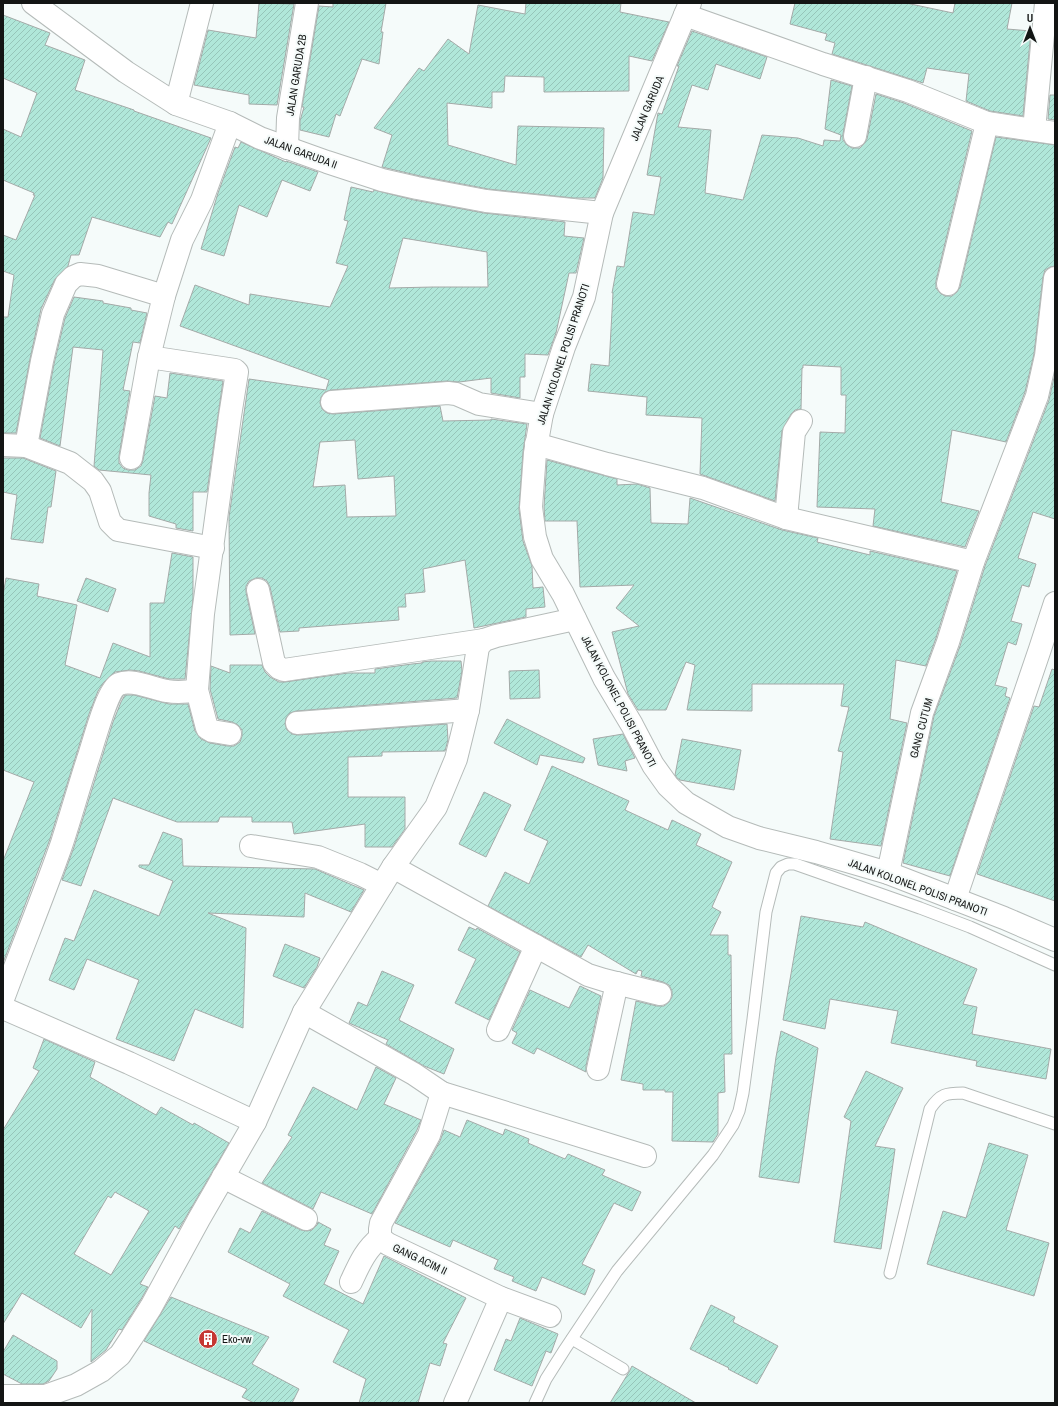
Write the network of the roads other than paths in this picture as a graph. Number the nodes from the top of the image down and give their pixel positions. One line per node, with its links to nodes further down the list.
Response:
1 (33, 3): 7 (street, JALAN GARUDA II)
2 (202, 3): 7 (street)
3 (307, 3): 12 (street, JALAN GARUDA 2B)
4 (1046, 3): 10 (street)
5 (688, 9): 6 (street); 13 (street, JALAN GARUDA)
6 (866, 77): 9 (street); 11 (street)
7 (176, 104): 8 (street, JALAN GARUDA II)
8 (230, 123): 12 (street, JALAN GARUDA II); 16 (street)
9 (986, 123): 10 (street); 15 (street)
10 (1045, 131)
11 (854, 136)
12 (287, 148): 13 (street, JALAN GARUDA II)
13 (602, 213): 19 (street, JALAN KOLONEL POLISI PRANOTI)
14 (1055, 278): 27 (street, GANG CUTUM)
15 (948, 284)
16 (164, 296): 17 (street); 23 (street)
17 (148, 357): 24 (street); 26 (street)
18 (332, 402): 19 (street)
19 (542, 414): 21 (street, JALAN KOLONEL POLISI PRANOTI)
20 (802, 421): 25 (street)
21 (536, 444): 25 (street); 30 (street, JALAN KOLONEL POLISI PRANOTI)
22 (3, 445): 23 (street)
23 (26, 446): 26 (street)
24 (131, 458)
25 (786, 518): 27 (street)
26 (213, 548): 32 (street)
27 (973, 562): 37 (street, GANG CUTUM)
28 (258, 590): 31 (street)
29 (1055, 602): 39 (street)
30 (575, 619): 31 (street); 37 (street, JALAN KOLONEL POLISI PRANOTI)
31 (484, 640): 33 (street)
32 (197, 690): 35 (street); 42 (street)
33 (468, 710): 34 (street); 38 (street)
34 (297, 723)
35 (230, 734)
36 (251, 846): 38 (street)
37 (888, 874): 39 (street, JALAN KOLONEL POLISI PRANOTI)
38 (387, 876): 41 (street); 48 (street)
39 (955, 899): 40 (street, JALAN KOLONEL POLISI PRANOTI)
40 (1055, 940)
41 (536, 946): 44 (street); 49 (street)
42 (11, 955): 46 (street)
43 (1055, 965): 62 (lane)
44 (617, 983): 45 (street); 50 (street)
45 (660, 994)
46 (3, 999)
47 (3, 1008): 52 (street)
48 (304, 1012): 51 (street); 52 (street)
49 (498, 1030)
50 (598, 1070)
51 (442, 1093): 54 (street); 57 (street, GANG ACIM II)
52 (255, 1122): 55 (street)
53 (1055, 1124): 58 (lane)
54 (645, 1156)
55 (222, 1177): 56 (street); 64 (street)
56 (306, 1219)
57 (380, 1238): 59 (street); 60 (street, GANG ACIM II)
58 (890, 1273)
59 (351, 1282)
60 (501, 1298): 61 (street, GANG ACIM II); 65 (street)
61 (550, 1316)
62 (572, 1339): 63 (lane); 66 (lane)
63 (623, 1369)
64 (3, 1396)
65 (455, 1403)
66 (536, 1403)

